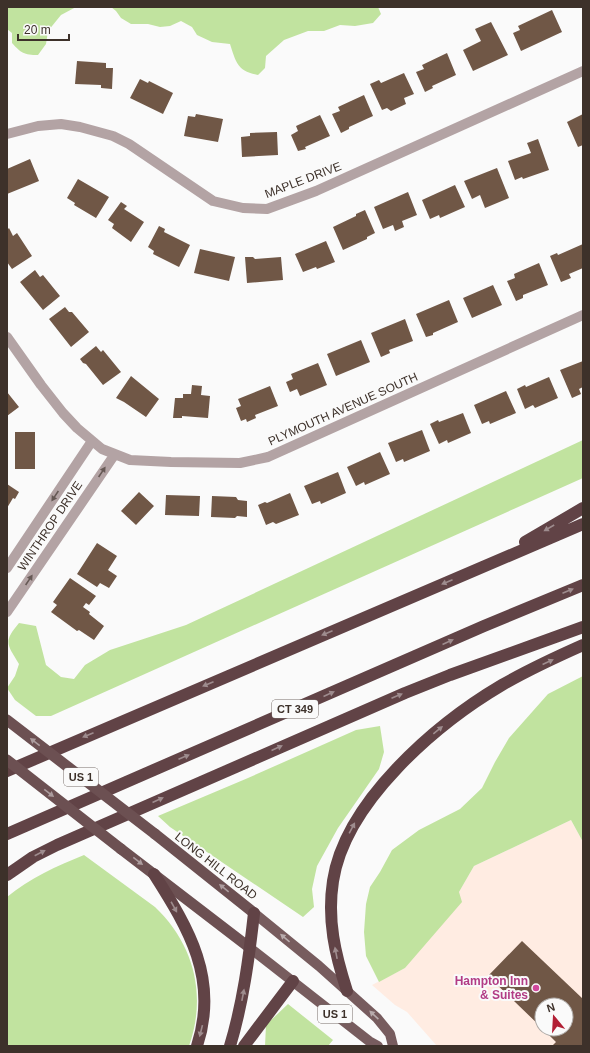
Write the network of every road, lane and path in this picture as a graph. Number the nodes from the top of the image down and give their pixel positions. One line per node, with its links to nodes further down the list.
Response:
1 (583, 71): 2 (street, MAPLE DRIVE)
2 (7, 134)
3 (583, 315): 6 (street, PLYMOUTH AVENUE SOUTH)
4 (7, 337): 5 (street, PLYMOUTH AVENUE SOUTH)
5 (92, 441): 6 (street, PLYMOUTH AVENUE SOUTH); 10 (street, WINTHROP DRIVE, one-way to 10)
6 (115, 454): 12 (street, WINTHROP DRIVE, one-way to 6)
7 (583, 508): 9 (highway, one-way to 9)
8 (583, 524): 9 (highway)
9 (483, 567): 17 (highway, one-way to 17)
10 (7, 568)
11 (583, 585): 18 (highway, CT 349, one-way to 11)
12 (7, 612)
13 (583, 627): 20 (highway, one-way to 13)
14 (583, 645): 24 (highway, one-way to 14)
15 (7, 720): 21 (highway, LONG HILL ROAD / US 1, one-way to 15, bridge)
16 (7, 760): 19 (highway, US 1, one-way to 19, bridge)
17 (7, 770)
18 (7, 834)
19 (154, 874): 22 (highway, US 1); 25 (highway, one-way to 25)
20 (7, 875)
21 (254, 913): 22 (highway); 24 (main road, LONG HILL ROAD / US 1, one-way to 21)
22 (250, 948): 23 (main road, US 1); 26 (highway, one-way to 22)
23 (293, 981): 27 (highway); 28 (main road, US 1)
24 (347, 991): 29 (main road, LONG HILL ROAD / US 1, one-way to 24)
25 (197, 1046)
26 (230, 1046)
27 (244, 1046)
28 (378, 1046)
29 (393, 1046)

